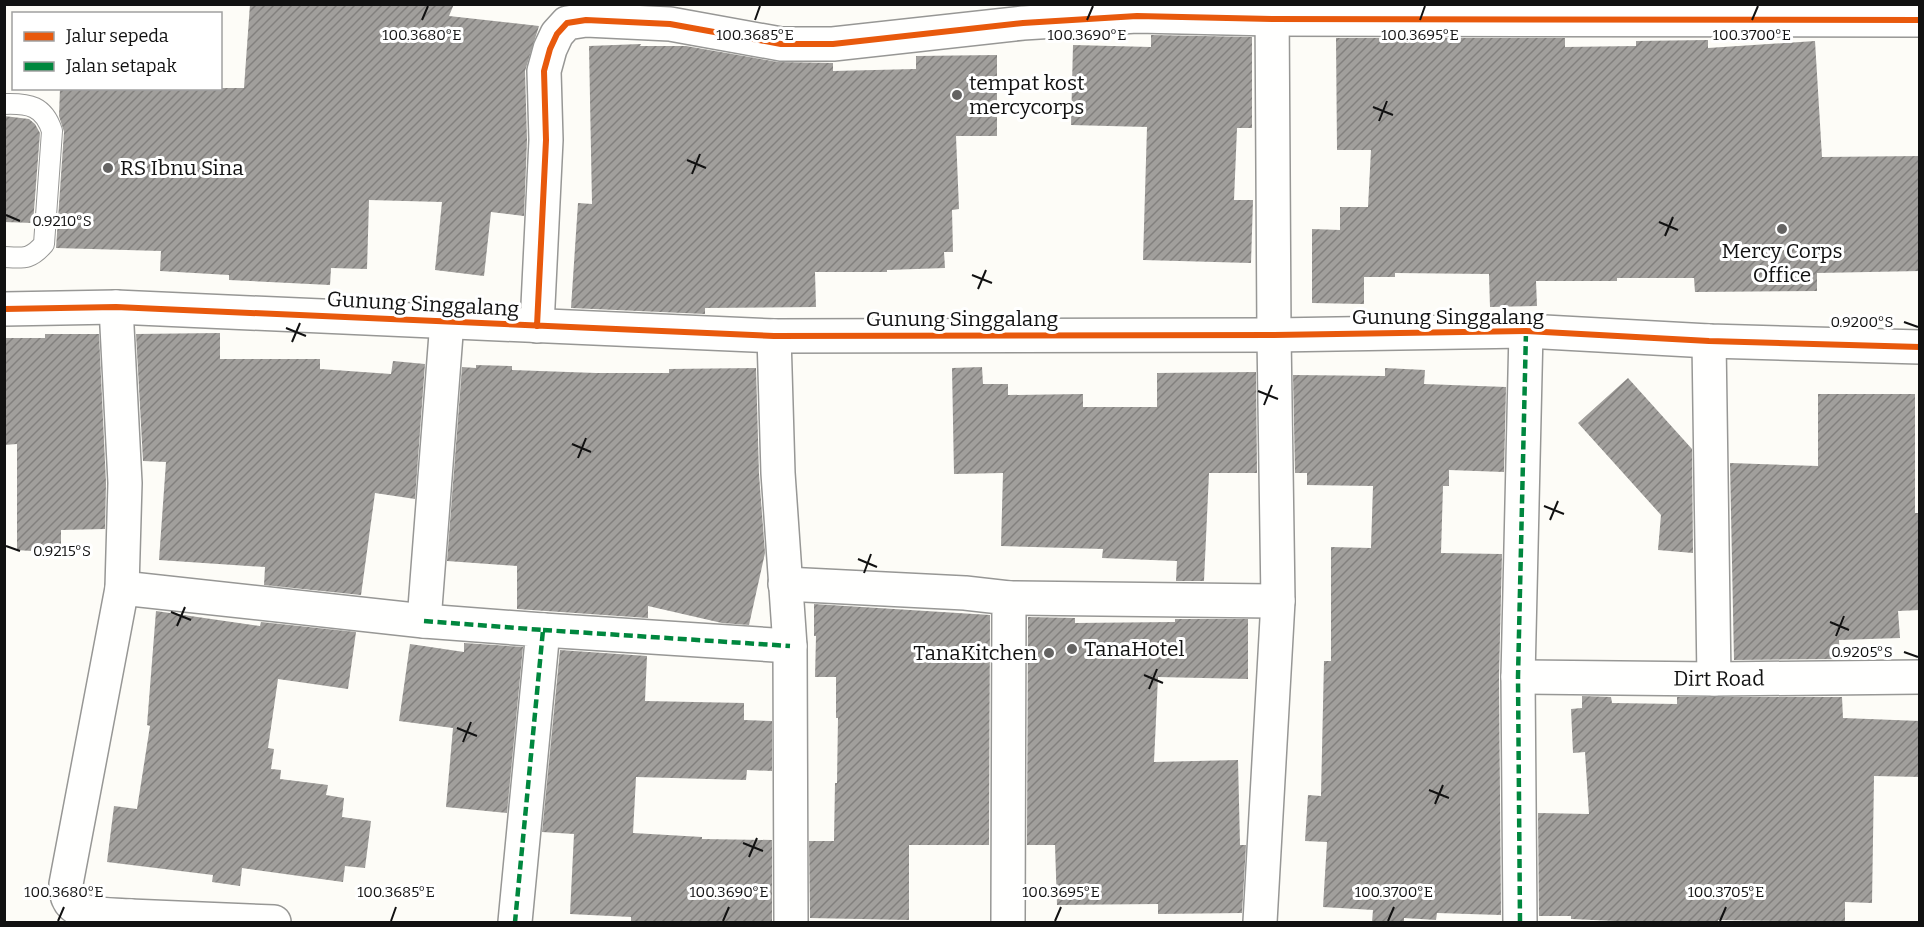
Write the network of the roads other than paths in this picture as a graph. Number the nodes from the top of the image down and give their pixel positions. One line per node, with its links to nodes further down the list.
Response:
1 (1272, 12): 2 (street); 8 (street); 10 (street)
2 (1920, 20)
3 (4, 104): 4 (lane)
4 (4, 257)
5 (116, 307): 6 (street, Gunung Singgalang); 7 (street, Gunung Singgalang); 15 (street)
6 (4, 309)
7 (447, 321): 8 (street, Gunung Singgalang); 18 (street)
8 (537, 326): 11 (street, Gunung Singgalang)
9 (1526, 331): 10 (street, Gunung Singgalang); 12 (street, Gunung Singgalang); 21 (street)
10 (1274, 335): 11 (street, Gunung Singgalang); 17 (street)
11 (774, 336): 14 (street)
12 (1709, 341): 13 (street, Gunung Singgalang); 23 (street)
13 (1920, 346)
14 (785, 584): 16 (street); 20 (street)
15 (122, 588): 18 (street); 24 (street)
16 (1008, 598): 17 (street); 28 (street)
17 (1278, 601): 29 (street)
18 (424, 621): 19 (street)
19 (543, 630): 20 (street); 26 (street)
20 (790, 646): 27 (street)
21 (1518, 677): 23 (street, Dirt Road); 30 (street)
22 (1920, 677): 23 (street, Dirt Road)
23 (1714, 679)
24 (130, 919): 25 (street)
25 (274, 922)
26 (515, 922)
27 (791, 922)
28 (1008, 922)
29 (1260, 922)
30 (1520, 922)

